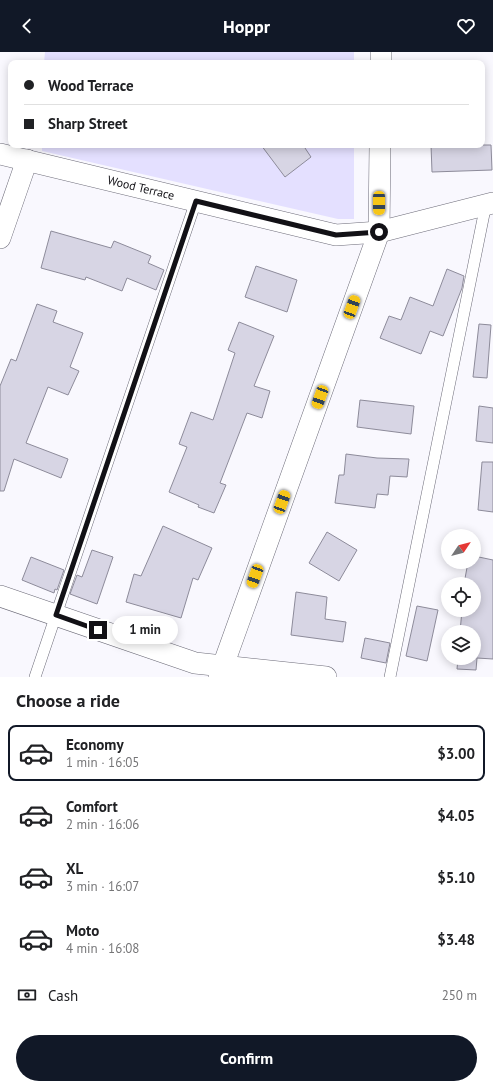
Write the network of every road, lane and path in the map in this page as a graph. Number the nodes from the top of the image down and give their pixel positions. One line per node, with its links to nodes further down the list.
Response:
1 (380, 148): 6 (street)
2 (0, 154): 3 (street, Wood Terrace)
3 (27, 160): 4 (street, Wood Terrace); 7 (street)
4 (196, 201): 6 (street, Wood Terrace); 9 (lane)
5 (490, 204): 6 (street, Wood Terrace); 13 (lane)
6 (379, 232): 10 (street)
7 (0, 238)
8 (0, 596): 9 (street)
9 (56, 615): 10 (street); 11 (lane)
10 (220, 672): 12 (street)
11 (35, 677)
12 (326, 677)
13 (390, 677)

